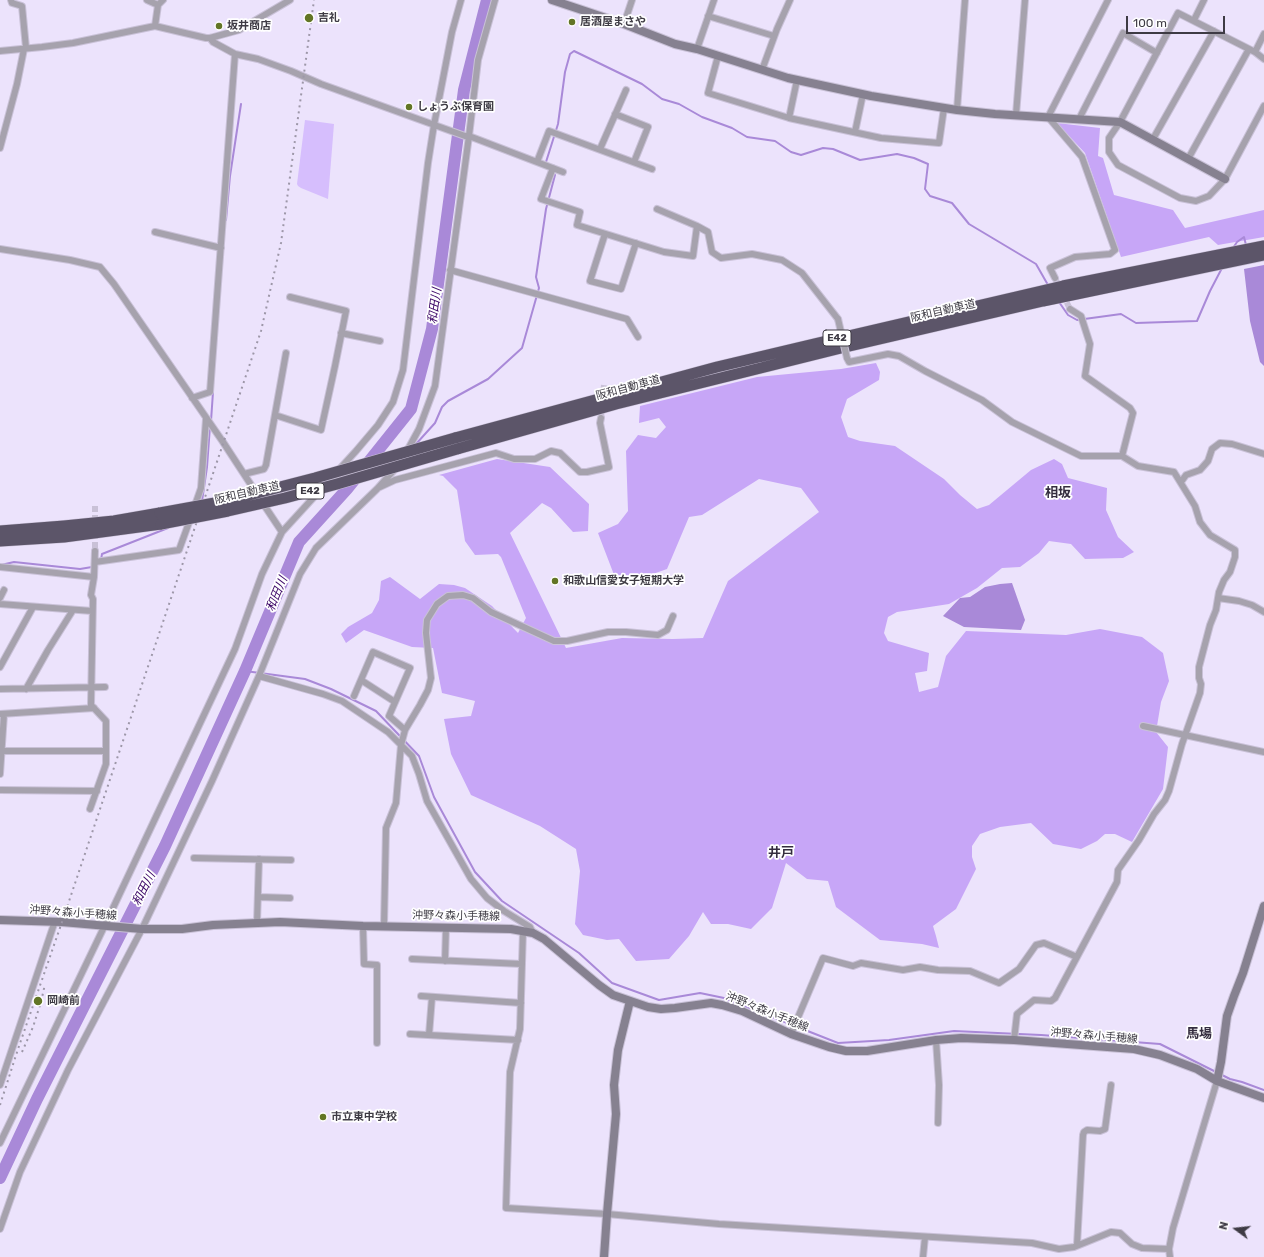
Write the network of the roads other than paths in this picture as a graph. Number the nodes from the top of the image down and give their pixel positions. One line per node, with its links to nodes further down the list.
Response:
1 (11, 0): 23 (street)
2 (147, 0): 14 (street)
3 (290, 0): 22 (street)
4 (461, 0): 44 (street)
5 (495, 0): 46 (street)
6 (552, 0): 17 (main road)
7 (632, 0): 17 (street)
8 (714, 0): 15 (street)
9 (790, 0): 21 (street)
10 (965, 0): 37 (street)
11 (1025, 0): 39 (street)
12 (1108, 0): 40 (street)
13 (1204, 0): 16 (street)
14 (160, 2): 18 (street)
15 (708, 16): 21 (street); 24 (street)
16 (1194, 20): 19 (street); 27 (street)
17 (624, 24): 24 (main road)
18 (155, 26): 22 (street); 23 (street)
19 (1214, 31): 25 (street); 47 (street)
20 (1264, 34): 25 (street)
21 (774, 36): 31 (street)
22 (210, 38): 28 (street)
23 (25, 49): 26 (street); 48 (street)
24 (697, 49): 29 (main road)
25 (1252, 50): 30 (street); 50 (street)
26 (0, 51)
27 (1157, 53): 42 (street); 43 (street)
28 (236, 54): 44 (street); 63 (street)
29 (718, 56): 31 (main road); 41 (street)
30 (1264, 59)
31 (762, 70): 32 (main road)
32 (797, 80): 34 (main road); 41 (street)
33 (626, 90): 38 (street)
34 (863, 94): 36 (main road); 45 (street)
35 (1264, 106): 56 (street)
36 (944, 108): 37 (main road); 45 (street)
37 (957, 110): 39 (main road)
38 (615, 114): 49 (street); 52 (street)
39 (1016, 115): 40 (main road)
40 (1048, 117): 42 (main road); 68 (street)
41 (789, 118): 45 (street)
42 (1079, 119): 43 (main road)
43 (1120, 122): 47 (main road); 56 (street)
44 (435, 125): 46 (street); 86 (street)
45 (855, 132)
46 (467, 136): 51 (street); 67 (street)
47 (1153, 140): 50 (main road)
48 (0, 148)
49 (600, 149): 51 (street); 52 (street)
50 (1188, 159): 56 (main road)
51 (537, 162): 53 (street)
52 (634, 162): 54 (street)
53 (553, 168): 55 (street); 60 (street)
54 (652, 169)
55 (563, 172)
56 (1225, 179)
57 (656, 209): 58 (street)
58 (697, 226): 61 (street); 80 (street, bridge)
59 (155, 232): 63 (street)
60 (605, 234): 61 (street); 61 (street)
61 (636, 243)
62 (1264, 246): 66 (highway, 阪和自動車道 / E42)
63 (221, 248): 75 (street)
64 (0, 249): 75 (street)
65 (1264, 255): 66 (highway, 阪和自動車道 / E42)
66 (1224, 258): 84 (highway, 阪和自動車道 / E42, bridge)
67 (450, 270): 72 (street); 83 (street)
68 (1055, 278)
69 (290, 297): 71 (street)
70 (1070, 309): 80 (street)
71 (342, 333): 73 (street); 76 (street)
72 (638, 337)
73 (380, 341)
74 (286, 353): 76 (street)
75 (192, 398): 78 (street)
76 (275, 415): 81 (street)
77 (601, 418): 83 (street)
78 (206, 419): 81 (street); 89 (street)
79 (1264, 454): 82 (street)
80 (1122, 456): 82 (street)
81 (244, 474): 86 (street)
82 (1181, 482): 94 (street)
83 (377, 488): 102 (street)
84 (161, 518): 85 (highway, 阪和自動車道 / E42); 87 (highway, 阪和自動車道 / E42)
85 (0, 531)
86 (282, 532): 132 (street)
87 (0, 541)
88 (95, 551): 89 (street)
89 (95, 562): 91 (street)
90 (0, 567): 91 (street)
91 (94, 577): 98 (street)
92 (4, 590): 93 (street)
93 (0, 598)
94 (1218, 598): 99 (street); 114 (street)
95 (0, 604): 96 (street)
96 (33, 607): 97 (street); 101 (street)
97 (73, 610): 98 (street); 107 (street)
98 (92, 611): 105 (street)
99 (1264, 612)
100 (673, 616): 113 (street)
101 (0, 668)
102 (259, 676): 115 (street); 136 (street)
103 (361, 680): 108 (street); 109 (street); 109 (street)
104 (105, 687): 105 (street)
105 (91, 688): 107 (street); 110 (street)
106 (0, 689): 107 (street)
107 (26, 689)
108 (354, 696)
109 (396, 702): 113 (street)
110 (94, 708): 111 (street); 117 (street)
111 (2, 714): 116 (street)
112 (1143, 726): 114 (street)
113 (405, 730): 115 (street)
114 (1185, 734): 118 (street); 139 (street)
115 (401, 745): 134 (street); 138 (street)
116 (1, 751): 117 (street); 119 (street)
117 (106, 751): 121 (street)
118 (1264, 752)
119 (0, 774)
120 (0, 790): 121 (street)
121 (97, 791): 122 (street)
122 (90, 810)
123 (194, 858): 124 (street)
124 (259, 859): 125 (street); 126 (street)
125 (291, 860)
126 (258, 897): 127 (street); 131 (street)
127 (290, 898)
128 (1264, 906): 154 (main road)
129 (0, 920): 130 (main road, 沖野々森小手穂線)
130 (55, 921): 132 (main road, 沖野々森小手穂線); 155 (street)
131 (257, 923): 133 (main road, 沖野々森小手穂線); 136 (main road, 沖野々森小手穂線)
132 (107, 926): 136 (main road, 沖野々森小手穂線); 159 (street)
133 (363, 926): 134 (main road, 沖野々森小手穂線); 153 (street)
134 (384, 926): 135 (main road, 沖野々森小手穂線)
135 (446, 927): 137 (main road, 沖野々森小手穂線); 141 (street)
136 (140, 929): 161 (street)
137 (523, 931): 138 (main road, 沖野々森小手穂線); 142 (street)
138 (533, 933): 145 (main road, 沖野々森小手穂線)
139 (1077, 957): 148 (street); 152 (street)
140 (412, 959): 141 (street)
141 (445, 961): 142 (street)
142 (522, 964): 146 (street)
143 (421, 996): 144 (street)
144 (432, 997): 146 (street); 149 (street)
145 (630, 1001): 148 (main road, 沖野々森小手穂線); 160 (main road)
146 (521, 1003): 150 (street)
147 (410, 1034): 149 (street)
148 (791, 1034): 151 (main road, 沖野々森小手穂線)
149 (429, 1035): 150 (street)
150 (518, 1040): 160 (street)
151 (936, 1040): 152 (main road, 沖野々森小手穂線); 158 (street)
152 (1014, 1040): 154 (main road, 沖野々森小手穂線)
153 (377, 1043)
154 (1217, 1081): 157 (main road, 沖野々森小手穂線); 164 (street)
155 (0, 1085)
156 (1111, 1085): 163 (street)
157 (1264, 1098)
158 (938, 1123)
159 (0, 1143)
160 (607, 1214): 162 (street); 165 (main road)
161 (0, 1229)
162 (925, 1237): 163 (street); 166 (street)
163 (1078, 1245): 164 (street)
164 (1169, 1249): 167 (street)
165 (604, 1257)
166 (923, 1257)
167 (1170, 1257)

